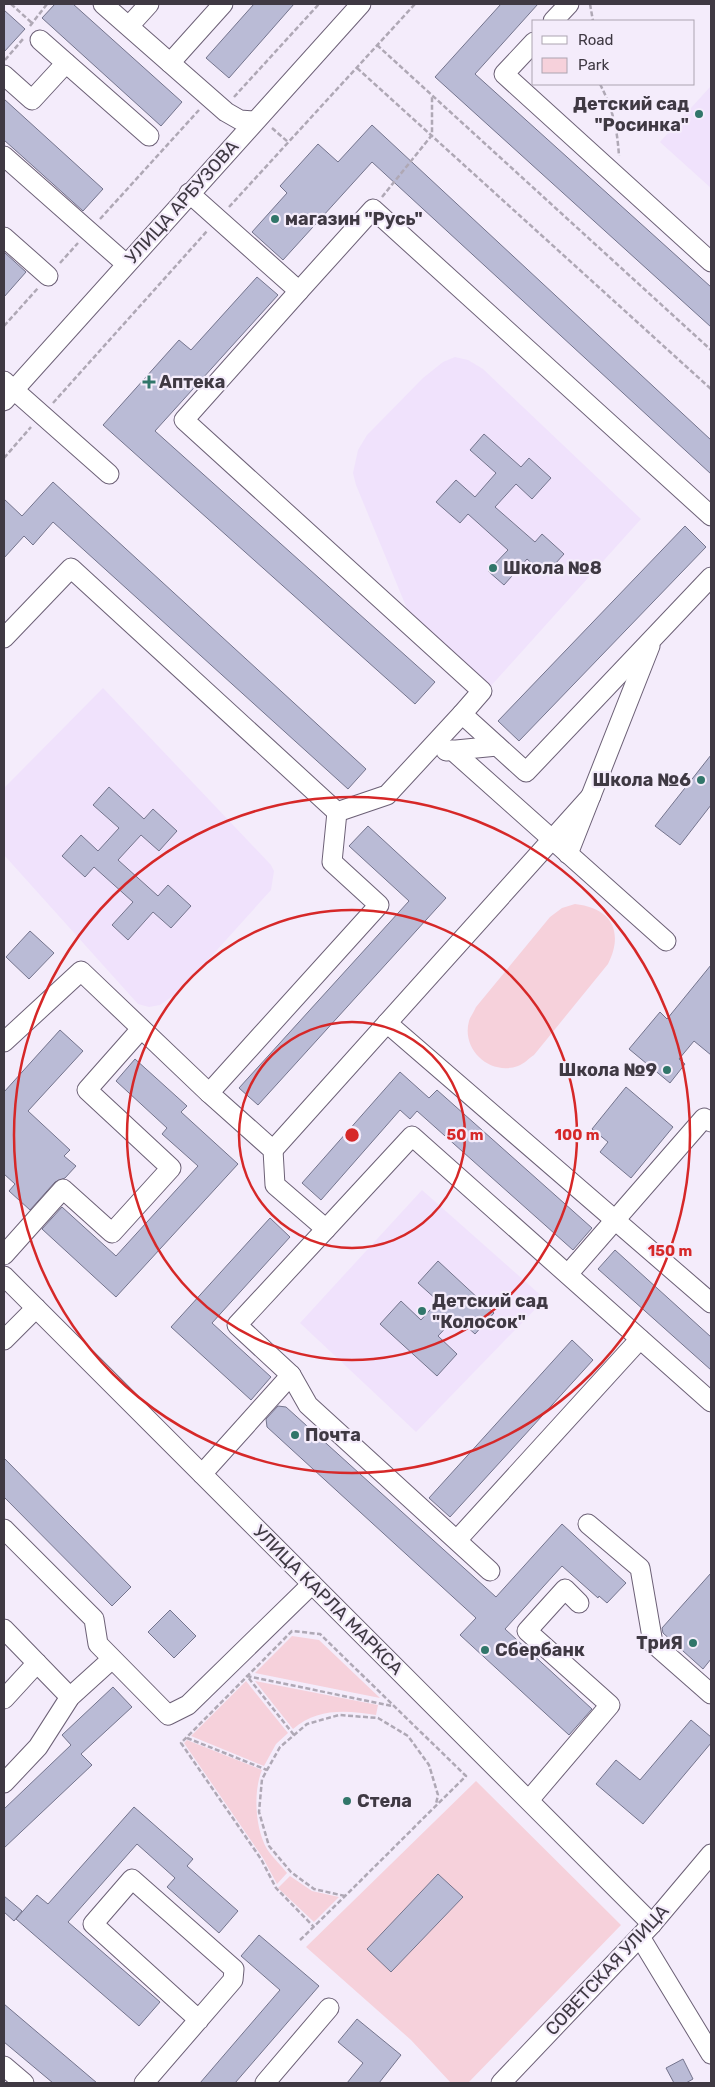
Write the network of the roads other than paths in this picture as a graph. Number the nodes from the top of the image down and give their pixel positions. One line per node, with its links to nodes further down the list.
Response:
1 (103, 4): 7 (street)
2 (149, 4): 7 (street)
3 (223, 4): 11 (street)
4 (361, 4): 14 (street, УЛИЦА АРБУЗОВА)
5 (569, 4): 6 (street)
6 (554, 20)
7 (129, 26): 11 (street)
8 (40, 40): 10 (street)
9 (532, 44): 20 (street)
10 (66, 63): 12 (street); 15 (street)
11 (170, 63): 13 (street)
12 (4, 75)
13 (220, 106): 14 (street); 16 (street)
14 (253, 121): 16 (street, УЛИЦА АРБУЗОВА)
15 (149, 136)
16 (237, 139): 18 (street, УЛИЦА АРБУЗОВА)
17 (4, 156): 21 (street)
18 (189, 194): 21 (street, УЛИЦА АРБУЗОВА); 23 (street)
19 (4, 237): 22 (street)
20 (711, 262)
21 (126, 264): 24 (street, УЛИЦА АРБУЗОВА)
22 (48, 276)
23 (299, 291): 26 (street); 30 (street)
24 (7, 390): 25 (street)
25 (108, 474)
26 (711, 516)
27 (711, 577): 29 (street)
28 (4, 638): 35 (street)
29 (653, 638): 31 (street); 34 (street)
30 (462, 714): 31 (street); 33 (street)
31 (497, 746): 32 (street)
32 (452, 750): 33 (street); 36 (street)
33 (426, 753): 35 (street)
34 (591, 796): 36 (street); 37 (street)
35 (337, 812): 42 (street)
36 (552, 840): 37 (street); 39 (street)
37 (568, 854): 38 (street)
38 (666, 941)
39 (387, 1023): 44 (street); 45 (street)
40 (142, 1029): 41 (street); 42 (street); 47 (street)
41 (4, 1042)
42 (209, 1093): 44 (street)
43 (711, 1122): 45 (street)
44 (273, 1150): 46 (street)
45 (615, 1220): 48 (street); 50 (street)
46 (326, 1229): 48 (street); 54 (street)
47 (4, 1255)
48 (568, 1274): 52 (street)
49 (4, 1276): 51 (street, УЛИЦА КАРЛА МАРКСА)
50 (711, 1303)
51 (36, 1308): 53 (street); 56 (street, УЛИЦА КАРЛА МАРКСА)
52 (640, 1339): 55 (street); 59 (street)
53 (4, 1340)
54 (291, 1375): 56 (street); 59 (street)
55 (711, 1402)
56 (202, 1474): 61 (street, УЛИЦА КАРЛА МАРКСА)
57 (588, 1524): 66 (street)
58 (4, 1529): 64 (street)
59 (457, 1540): 60 (street)
60 (490, 1571)
61 (312, 1584): 64 (street); 70 (street, УЛИЦА КАРЛА МАРКСА)
62 (579, 1603): 70 (street)
63 (4, 1629): 65 (street)
64 (112, 1659): 67 (street)
65 (36, 1663): 67 (street); 68 (street)
66 (711, 1694)
67 (70, 1697): 69 (street)
68 (4, 1699)
69 (4, 1783)
70 (529, 1800): 72 (street, УЛИЦА КАРЛА МАРКСА)
71 (711, 1854): 72 (street, СОВЕТСКАЯ УЛИЦА)
72 (646, 1930): 75 (street, УЛИЦА КАРЛА МАРКСА); 80 (street, СОВЕТСКАЯ УЛИЦА)
73 (329, 2008): 79 (street)
74 (199, 2020): 74 (street); 78 (street)
75 (711, 2054)
76 (4, 2066): 77 (street)
77 (24, 2083)
78 (144, 2083)
79 (265, 2083)
80 (501, 2083)

